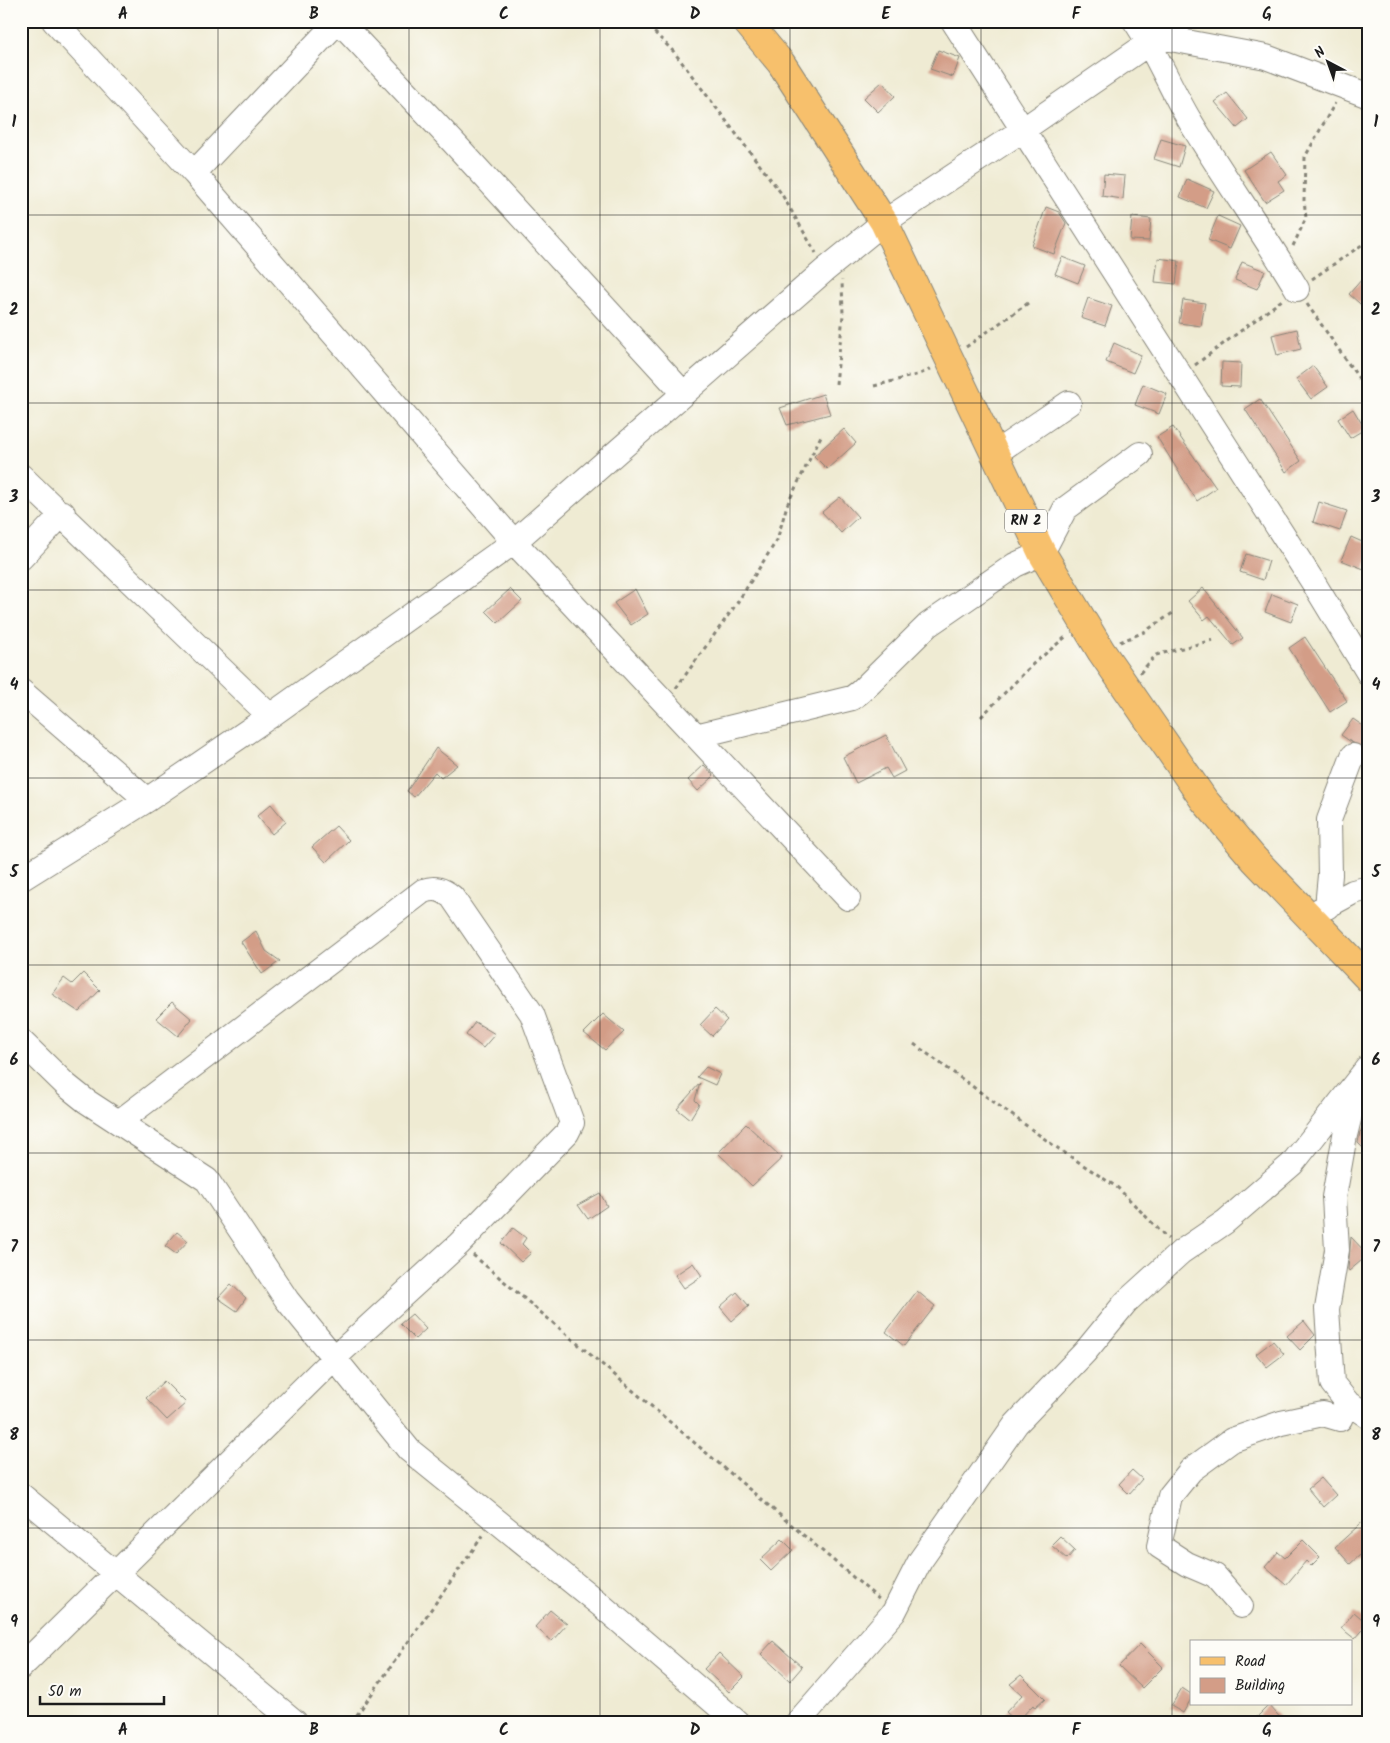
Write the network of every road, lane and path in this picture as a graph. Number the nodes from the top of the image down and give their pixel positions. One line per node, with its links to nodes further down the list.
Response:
1 (54, 21): 12 (street)
2 (338, 21): 12 (street); 21 (street)
3 (643, 21): 15 (path)
4 (746, 21): 13 (main road, RN 2)
5 (953, 21): 11 (street)
6 (1134, 21): 8 (street)
7 (1180, 21): 8 (street)
8 (1158, 34): 9 (street); 11 (street); 16 (street)
9 (1344, 86): 10 (street); 16 (path)
10 (1369, 96)
11 (1021, 131): 13 (street); 18 (street)
12 (194, 173): 28 (street)
13 (884, 222): 15 (street); 24 (main road, RN 2)
14 (1369, 240): 17 (path)
15 (833, 263): 19 (path); 21 (street)
16 (1284, 267): 17 (street)
17 (1297, 289): 18 (path); 20 (path)
18 (1181, 376): 35 (street)
19 (836, 384)
20 (1369, 393)
21 (683, 394): 28 (street)
22 (1069, 403): 24 (street)
23 (821, 436): 38 (path)
24 (994, 454): 29 (main road, RN 2)
25 (1140, 454): 29 (street)
26 (21, 476): 27 (street)
27 (62, 513): 30 (street); 39 (street)
28 (514, 542): 38 (street); 39 (street)
29 (1042, 553): 32 (main road, RN 2); 41 (street)
30 (21, 558)
31 (1173, 613): 34 (path)
32 (1084, 621): 34 (main road, RN 2); 40 (path)
33 (1213, 640): 36 (path)
34 (1101, 651): 36 (main road, RN 2)
35 (1369, 674)
36 (1126, 688): 47 (main road, RN 2)
37 (21, 691): 43 (street)
38 (665, 703): 41 (street)
39 (270, 716): 43 (street)
40 (981, 717)
41 (696, 736): 46 (street)
42 (1353, 756): 47 (street)
43 (147, 800): 44 (street)
44 (21, 879)
45 (1369, 888): 47 (street)
46 (848, 898)
47 (1318, 911): 48 (main road, RN 2)
48 (1369, 979)
49 (21, 1042): 52 (street)
50 (914, 1044): 54 (path)
51 (1364, 1072): 54 (street); 56 (street)
52 (119, 1122): 53 (street); 55 (street)
53 (459, 1244): 55 (street); 62 (path)
54 (1181, 1252): 62 (street)
55 (333, 1359): 59 (street); 60 (street)
56 (1347, 1402): 57 (street); 61 (street)
57 (1369, 1417)
58 (21, 1495): 60 (street)
59 (494, 1520): 65 (path); 66 (street)
60 (116, 1573): 63 (street); 64 (street)
61 (1241, 1606)
62 (894, 1612): 67 (street)
63 (21, 1667)
64 (295, 1722)
65 (352, 1722)
66 (737, 1722)
67 (798, 1722)

